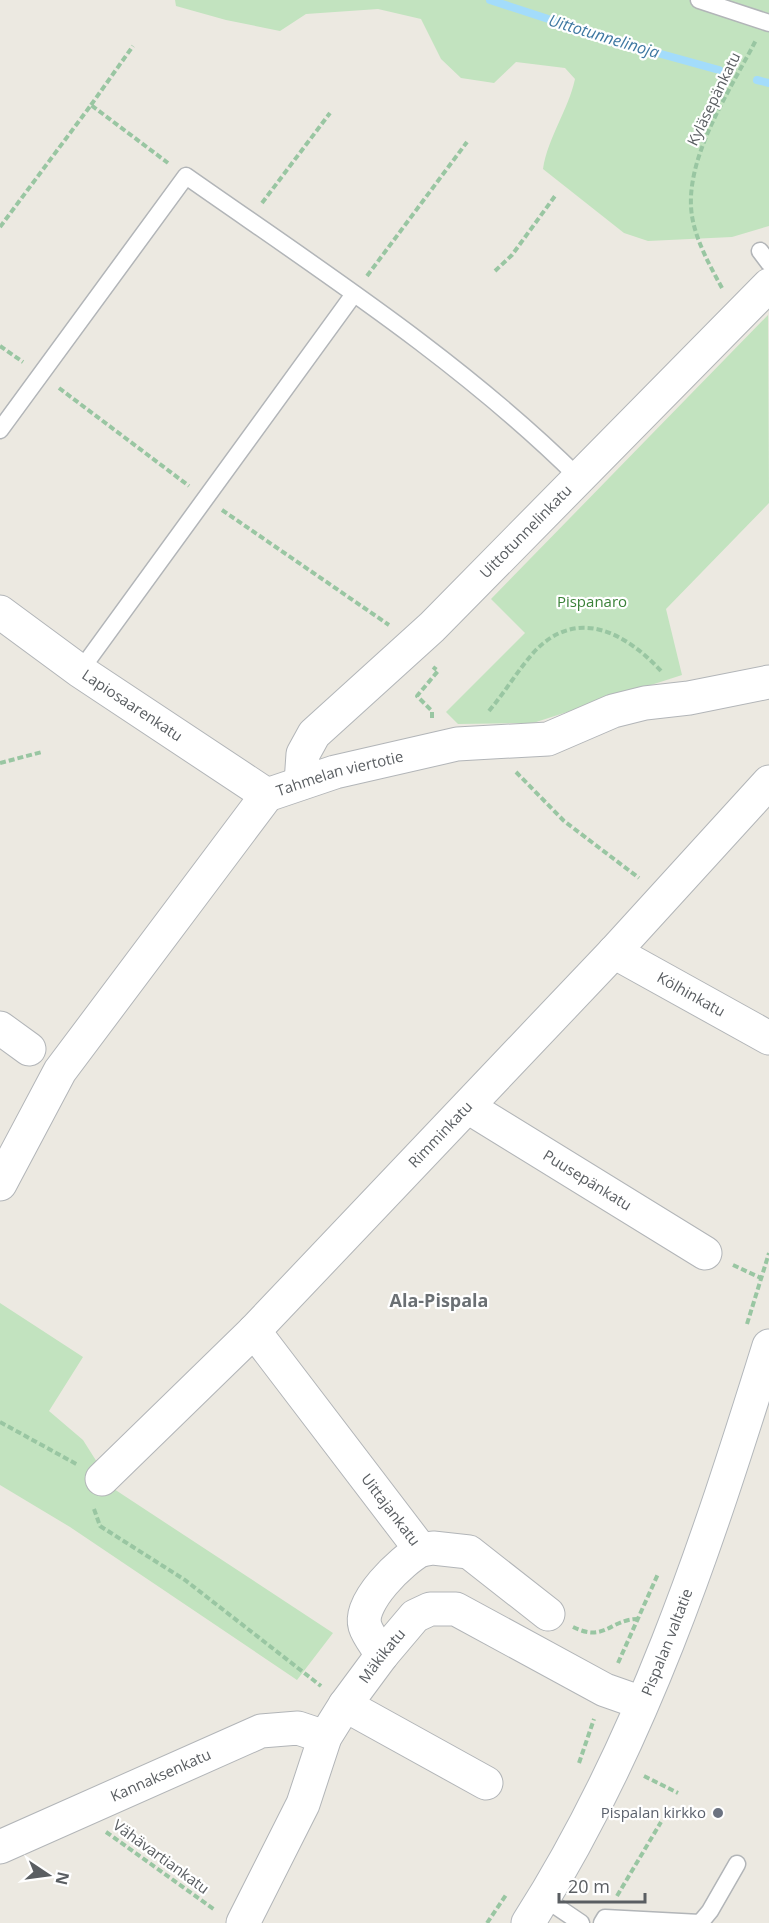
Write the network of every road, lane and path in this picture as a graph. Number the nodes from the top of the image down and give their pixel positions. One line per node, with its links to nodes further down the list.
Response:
1 (699, 0): 2 (lane)
2 (767, 22): 14 (path, Kyläsepänkatu)
3 (133, 46): 4 (path)
4 (91, 105): 7 (path); 10 (path)
5 (330, 112): 9 (path)
6 (467, 142): 13 (path)
7 (186, 176): 9 (lane); 15 (lane)
8 (555, 196): 11 (path)
9 (249, 220): 13 (lane)
10 (0, 227)
11 (495, 271)
12 (769, 285): 16 (street, Uittotunnelinkatu)
13 (354, 294): 16 (lane); 19 (lane)
14 (727, 298)
15 (0, 430)
16 (578, 477): 27 (street, Uittotunnelinkatu)
17 (0, 612): 19 (street, Lapiosaarenkatu)
18 (430, 664): 22 (path)
19 (80, 671): 28 (street, Lapiosaarenkatu)
20 (667, 676): 23 (path)
21 (769, 682): 27 (street, Tahmelan viertotie)
22 (432, 711)
23 (482, 719)
24 (42, 752): 25 (path)
25 (0, 763)
26 (769, 782): 31 (street, Rimminkatu)
27 (301, 783): 28 (street, Tahmelan viertotie)
28 (267, 795): 36 (street, Tahmelan viertotie)
29 (564, 821): 30 (path)
30 (616, 858)
31 (614, 952): 33 (street, Kölhinkatu); 35 (street, Rimminkatu)
32 (0, 1028): 34 (street)
33 (769, 1038)
34 (29, 1049)
35 (468, 1107): 37 (street, Puusepänkatu); 38 (street, Rimminkatu)
36 (0, 1184)
37 (705, 1253)
38 (254, 1331): 41 (street, Rimminkatu); 42 (street, Uittajankatu)
39 (769, 1346): 47 (street, Pispalan valtatie)
40 (0, 1422): 41 (path)
41 (91, 1472): 48 (path)
42 (421, 1550): 43 (street, Uittajankatu); 45 (street)
43 (549, 1614): 44 (path)
44 (638, 1619)
45 (382, 1655): 46 (street, Mäkikatu); 48 (street, Mäkikatu)
46 (605, 1690): 47 (street, Mäkikatu); 50 (path)
47 (642, 1703): 59 (street, Pispalan valtatie)
48 (345, 1705): 49 (street, Mäkikatu); 52 (street)
49 (325, 1737): 54 (street, Kannaksenkatu); 60 (street, Mäkikatu)
50 (576, 1772)
51 (649, 1779): 53 (path)
52 (486, 1783)
53 (678, 1793)
54 (76, 1811): 56 (street, Kannaksenkatu); 60 (path, Vähävartiankatu)
55 (661, 1822): 61 (path)
56 (0, 1847)
57 (737, 1864): 61 (lane)
58 (512, 1886): 62 (path)
59 (536, 1910): 63 (lane)
60 (233, 1920)
61 (603, 1920)
62 (487, 1923)
63 (581, 1923)

